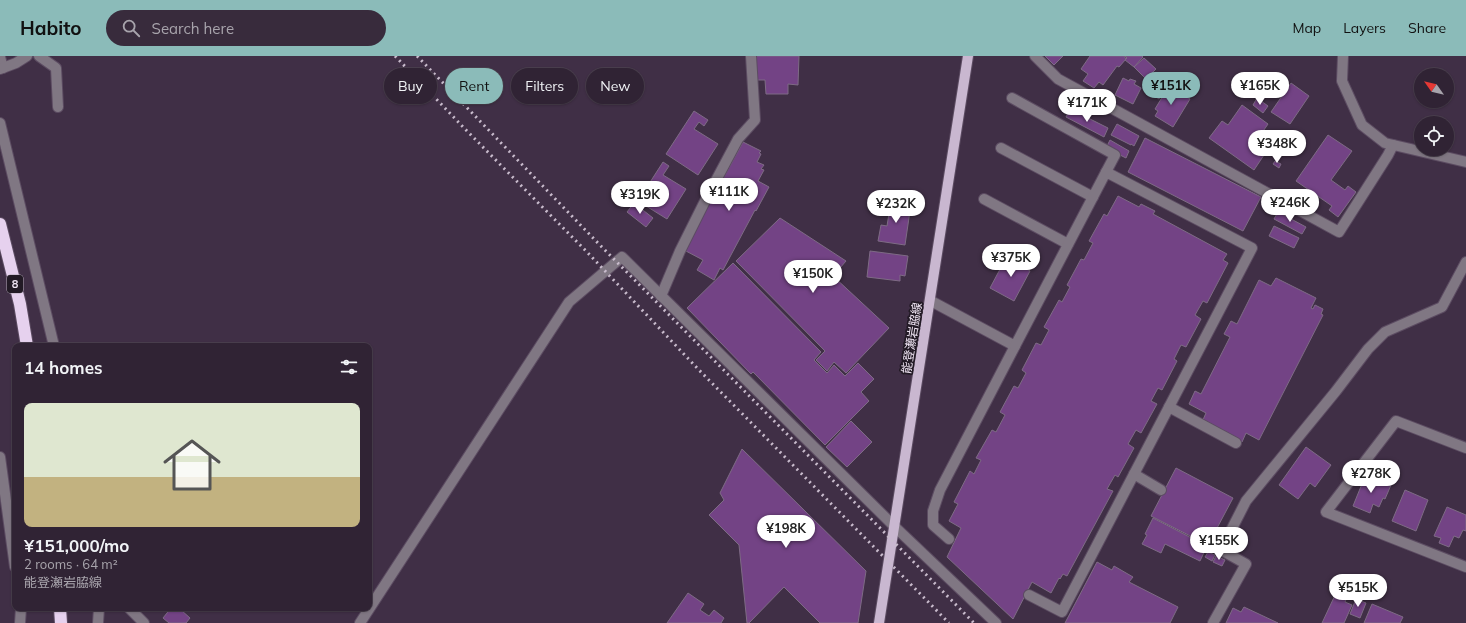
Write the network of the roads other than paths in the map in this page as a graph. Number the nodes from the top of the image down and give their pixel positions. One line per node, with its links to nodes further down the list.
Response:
1 (27, 56): 8 (street)
2 (39, 56): 10 (street)
3 (751, 56): 21 (street)
4 (968, 56): 22 (main road, 能登瀬岩脇線)
5 (1035, 56): 12 (street)
6 (1343, 56): 12 (street)
7 (0, 57): 8 (street)
8 (2, 69)
9 (1012, 98): 15 (street)
10 (58, 107)
11 (0, 123): 24 (street)
12 (1393, 145): 14 (street)
13 (1001, 148): 16 (street)
14 (1466, 162)
15 (1106, 172): 16 (street); 26 (street)
16 (1093, 197): 19 (street)
17 (984, 199): 19 (street)
18 (0, 224): 23 (highway, 8)
19 (1068, 244): 25 (street)
20 (1466, 262): 50 (street)
21 (661, 296): 32 (street); 37 (street)
22 (931, 301): 25 (street); 32 (main road, 能登瀬岩脇線)
23 (26, 343)
24 (53, 343)
25 (1015, 346): 33 (street)
26 (1169, 407): 27 (street); 30 (street)
27 (1236, 443)
28 (1466, 448): 35 (street)
29 (0, 457): 34 (street)
30 (1134, 474): 31 (street); 36 (street)
31 (1161, 490)
32 (895, 528): 48 (main road, 能登瀬岩脇線); 49 (street)
33 (949, 539)
34 (12, 545)
35 (1466, 567)
36 (1029, 595)
37 (372, 605)
38 (20, 611): 43 (street)
39 (60, 611): 44 (highway)
40 (99, 611): 45 (street)
41 (132, 611): 46 (street)
42 (368, 611): 47 (street)
43 (20, 623)
44 (61, 623)
45 (98, 623)
46 (144, 623)
47 (360, 623)
48 (879, 623)
49 (996, 623)
50 (1213, 623)

